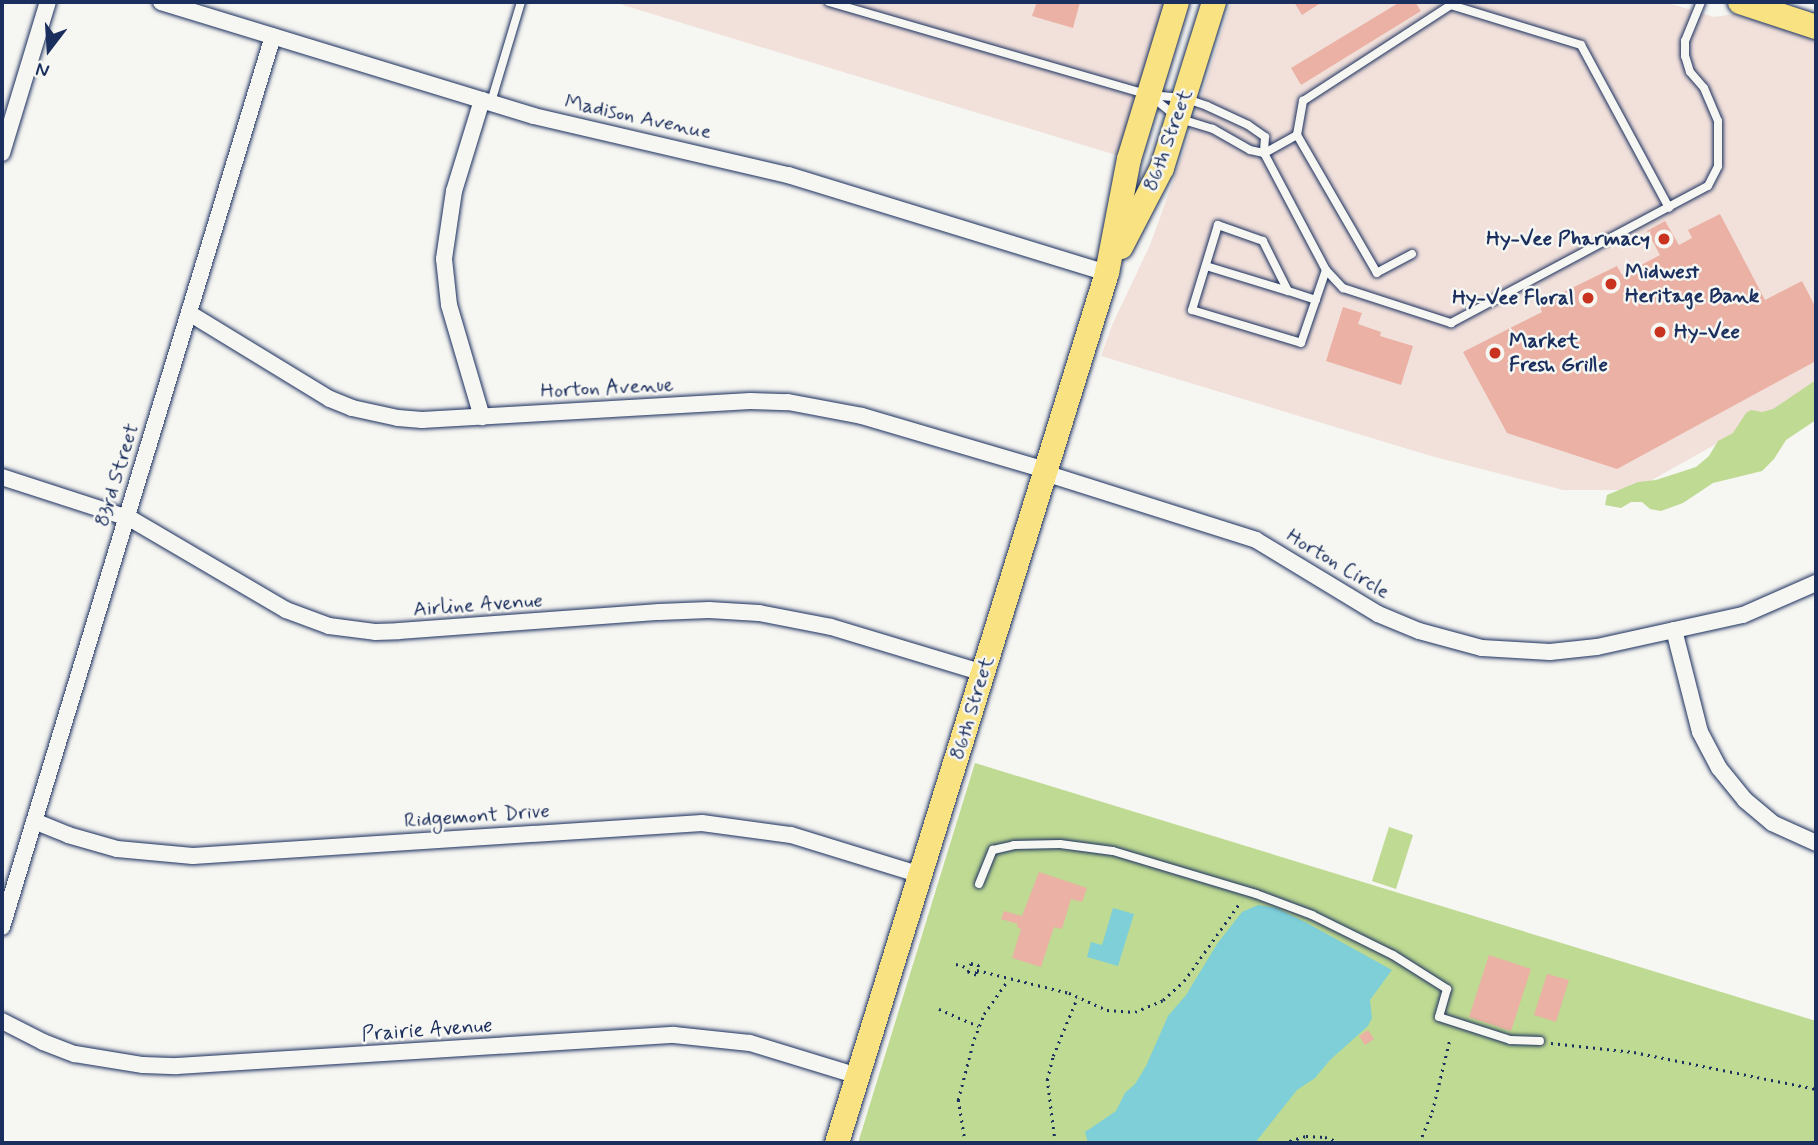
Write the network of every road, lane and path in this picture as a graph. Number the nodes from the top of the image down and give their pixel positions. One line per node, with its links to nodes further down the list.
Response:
1 (48, 2): 15 (street)
2 (160, 2): 10 (street, Madison Avenue)
3 (521, 2): 12 (lane)
4 (829, 2): 11 (lane)
5 (1177, 2): 11 (main road, 86th Street)
6 (1214, 2): 13 (main road, 86th Street)
7 (1701, 2): 17 (lane)
8 (1740, 2): 9 (main road)
9 (1816, 27)
10 (273, 36): 12 (street, Madison Avenue); 24 (street, 83rd Street)
11 (1149, 95): 13 (lane); 13 (lane); 21 (main road, 86th Street)
12 (486, 101): 21 (street, Madison Avenue); 25 (street)
13 (1181, 108): 16 (lane); 16 (lane); 21 (main road, 86th Street)
14 (1297, 135): 16 (lane); 17 (lane); 18 (lane)
15 (2, 153)
16 (1264, 153): 20 (lane)
17 (1669, 208): 20 (lane)
18 (1412, 254)
19 (1206, 266): 22 (lane); 22 (lane); 23 (lane)
20 (1326, 270): 23 (lane)
21 (1107, 273): 26 (main road, 86th Street)
22 (1288, 291): 23 (lane)
23 (1316, 300)
24 (189, 313): 25 (street, Horton Avenue); 28 (street, 83rd Street)
25 (482, 416): 26 (street, Horton Avenue)
26 (1046, 472): 30 (street, Horton Circle); 31 (main road, 86th Street)
27 (2, 477): 28 (street, Airline Avenue)
28 (127, 517): 31 (street, Airline Avenue); 32 (street, 83rd Street)
29 (1816, 583): 30 (street, Horton Circle)
30 (1674, 630): 33 (street)
31 (983, 673): 34 (main road, 86th Street)
32 (34, 821): 34 (street, Ridgemont Drive); 37 (street, 83rd Street)
33 (1816, 843)
34 (921, 875): 46 (main road, 86th Street)
35 (979, 884): 36 (lane)
36 (1256, 894): 40 (path); 45 (lane)
37 (2, 927)
38 (956, 964): 39 (path)
39 (1008, 980): 40 (path); 43 (path)
40 (1077, 997): 50 (path)
41 (939, 1009): 43 (path)
42 (2, 1021): 46 (street, Prairie Avenue)
43 (978, 1026): 49 (path)
44 (1450, 1038): 53 (path)
45 (1540, 1041): 47 (path)
46 (858, 1076): 48 (main road, 86th Street)
47 (1816, 1089)
48 (837, 1143)
49 (965, 1143)
50 (1055, 1143)
51 (1283, 1143): 52 (path)
52 (1342, 1143)
53 (1419, 1143)

